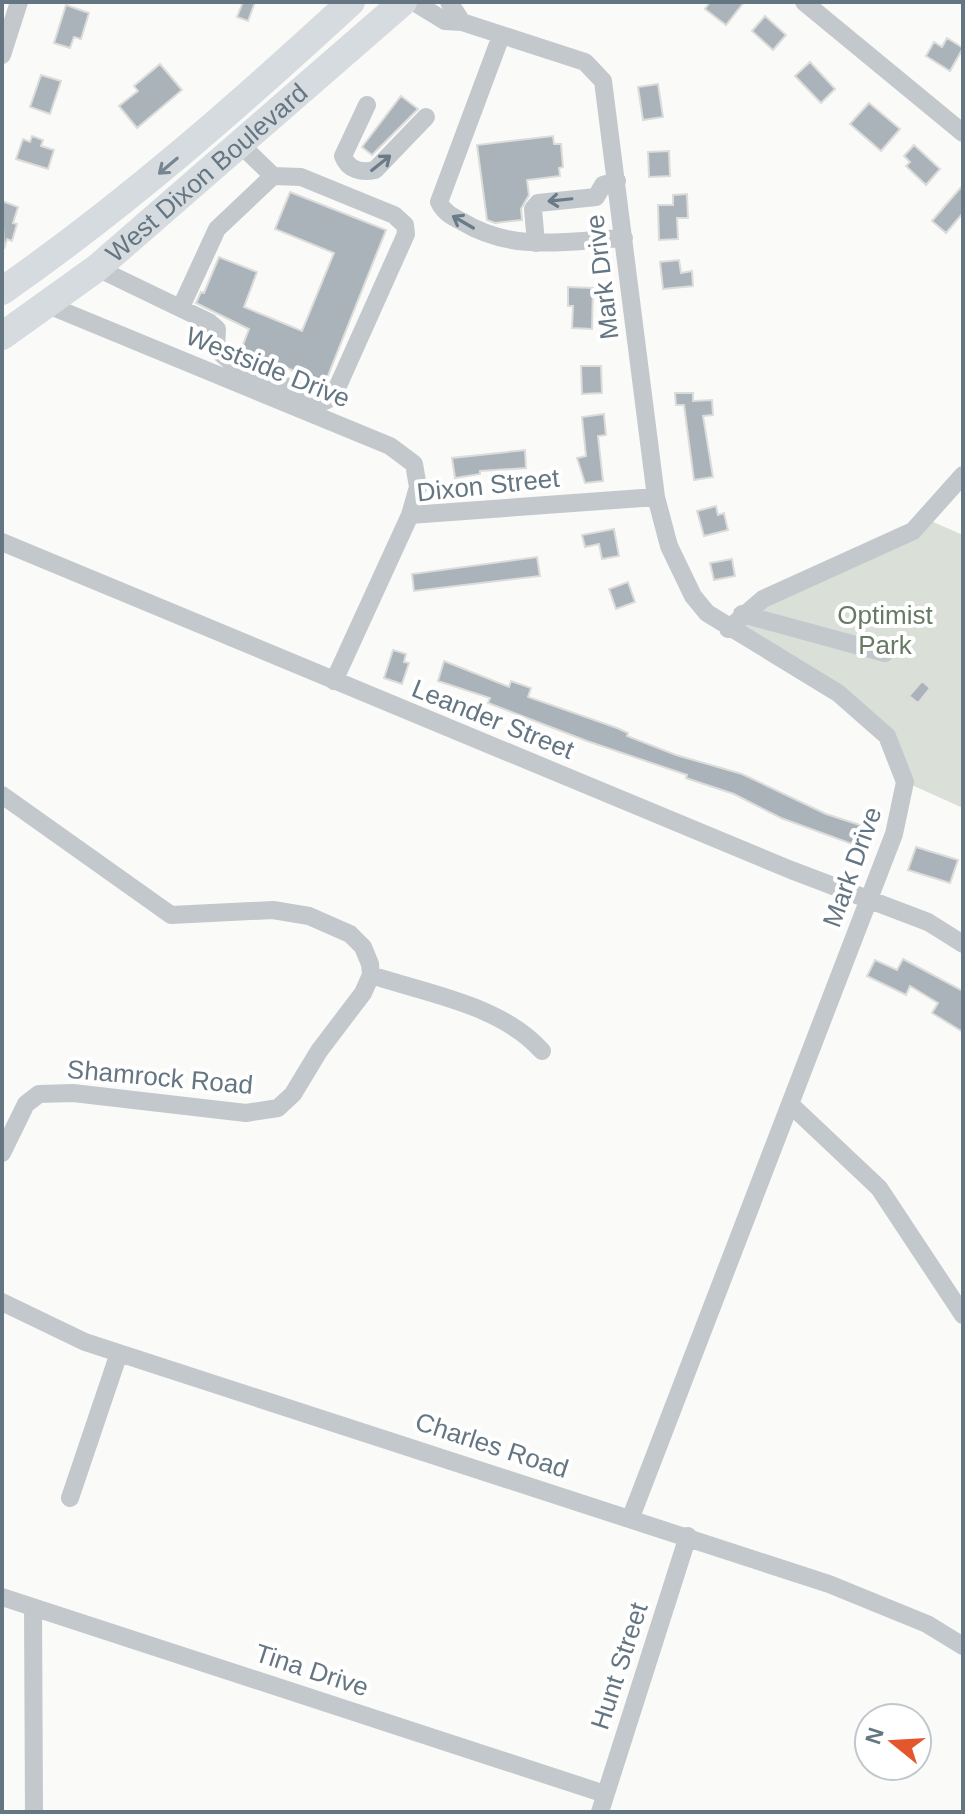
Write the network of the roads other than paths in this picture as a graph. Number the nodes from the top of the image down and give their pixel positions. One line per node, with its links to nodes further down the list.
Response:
1 (19, 2): 10 (street)
2 (351, 2): 8 (highway, West Dixon Boulevard)
3 (359, 2): 19 (highway)
4 (403, 2): 16 (highway, West Dixon Boulevard)
5 (414, 2): 9 (street, Mark Drive)
6 (449, 2): 9 (street)
7 (804, 2): 15 (street)
8 (328, 14): 22 (highway, West Dixon Boulevard, one-way to 22)
9 (462, 22): 11 (street, Mark Drive)
10 (5, 35): 12 (street)
11 (501, 36): 18 (street, Mark Drive); 21 (street, one-way to 11)
12 (2, 55)
13 (367, 105): 14 (street, one-way to 14)
14 (426, 117)
15 (963, 133)
16 (241, 145): 17 (street); 19 (highway, West Dixon Boulevard)
17 (273, 176): 26 (street); 29 (street)
18 (617, 181): 20 (street, Mark Drive); 21 (street, one-way to 21)
19 (196, 185): 23 (highway, West Dixon Boulevard)
20 (624, 238): 21 (street); 31 (street, Mark Drive)
21 (536, 243)
22 (55, 254): 24 (highway, West Dixon Boulevard); 27 (highway)
23 (97, 268): 25 (highway, West Dixon Boulevard); 26 (street)
24 (2, 291)
25 (48, 305): 28 (highway, West Dixon Boulevard); 29 (street, Westside Drive)
26 (181, 307): 29 (street)
27 (2, 313)
28 (2, 336)
29 (322, 409): 32 (street, Westside Drive)
30 (963, 475): 34 (street)
31 (656, 497): 32 (street, Dixon Street); 35 (street, Mark Drive)
32 (410, 515): 37 (street, Dixon Street)
33 (2, 542): 37 (street, Leander Street)
34 (742, 614): 35 (street); 36 (street)
35 (728, 629): 39 (street, Mark Drive)
36 (885, 653)
37 (334, 681): 39 (street, Leander Street)
38 (2, 795): 41 (street)
39 (870, 898): 40 (street, Leander Street); 43 (street, Mark Drive)
40 (963, 944)
41 (371, 975): 42 (street); 44 (street, Shamrock Road)
42 (542, 1051)
43 (791, 1105): 46 (street); 49 (street, Mark Drive)
44 (2, 1153)
45 (2, 1302): 47 (street, Charles Road)
46 (963, 1315)
47 (119, 1353): 48 (street); 49 (street, Charles Road)
48 (70, 1498)
49 (631, 1517): 50 (street, Charles Road)
50 (688, 1536): 53 (street, Charles Road); 54 (street, Hunt Street)
51 (2, 1597): 52 (street, Tina Drive)
52 (33, 1607): 54 (street, Tina Drive); 55 (street)
53 (963, 1646)
54 (605, 1794): 56 (street, Hunt Street)
55 (34, 1812)
56 (600, 1812)

